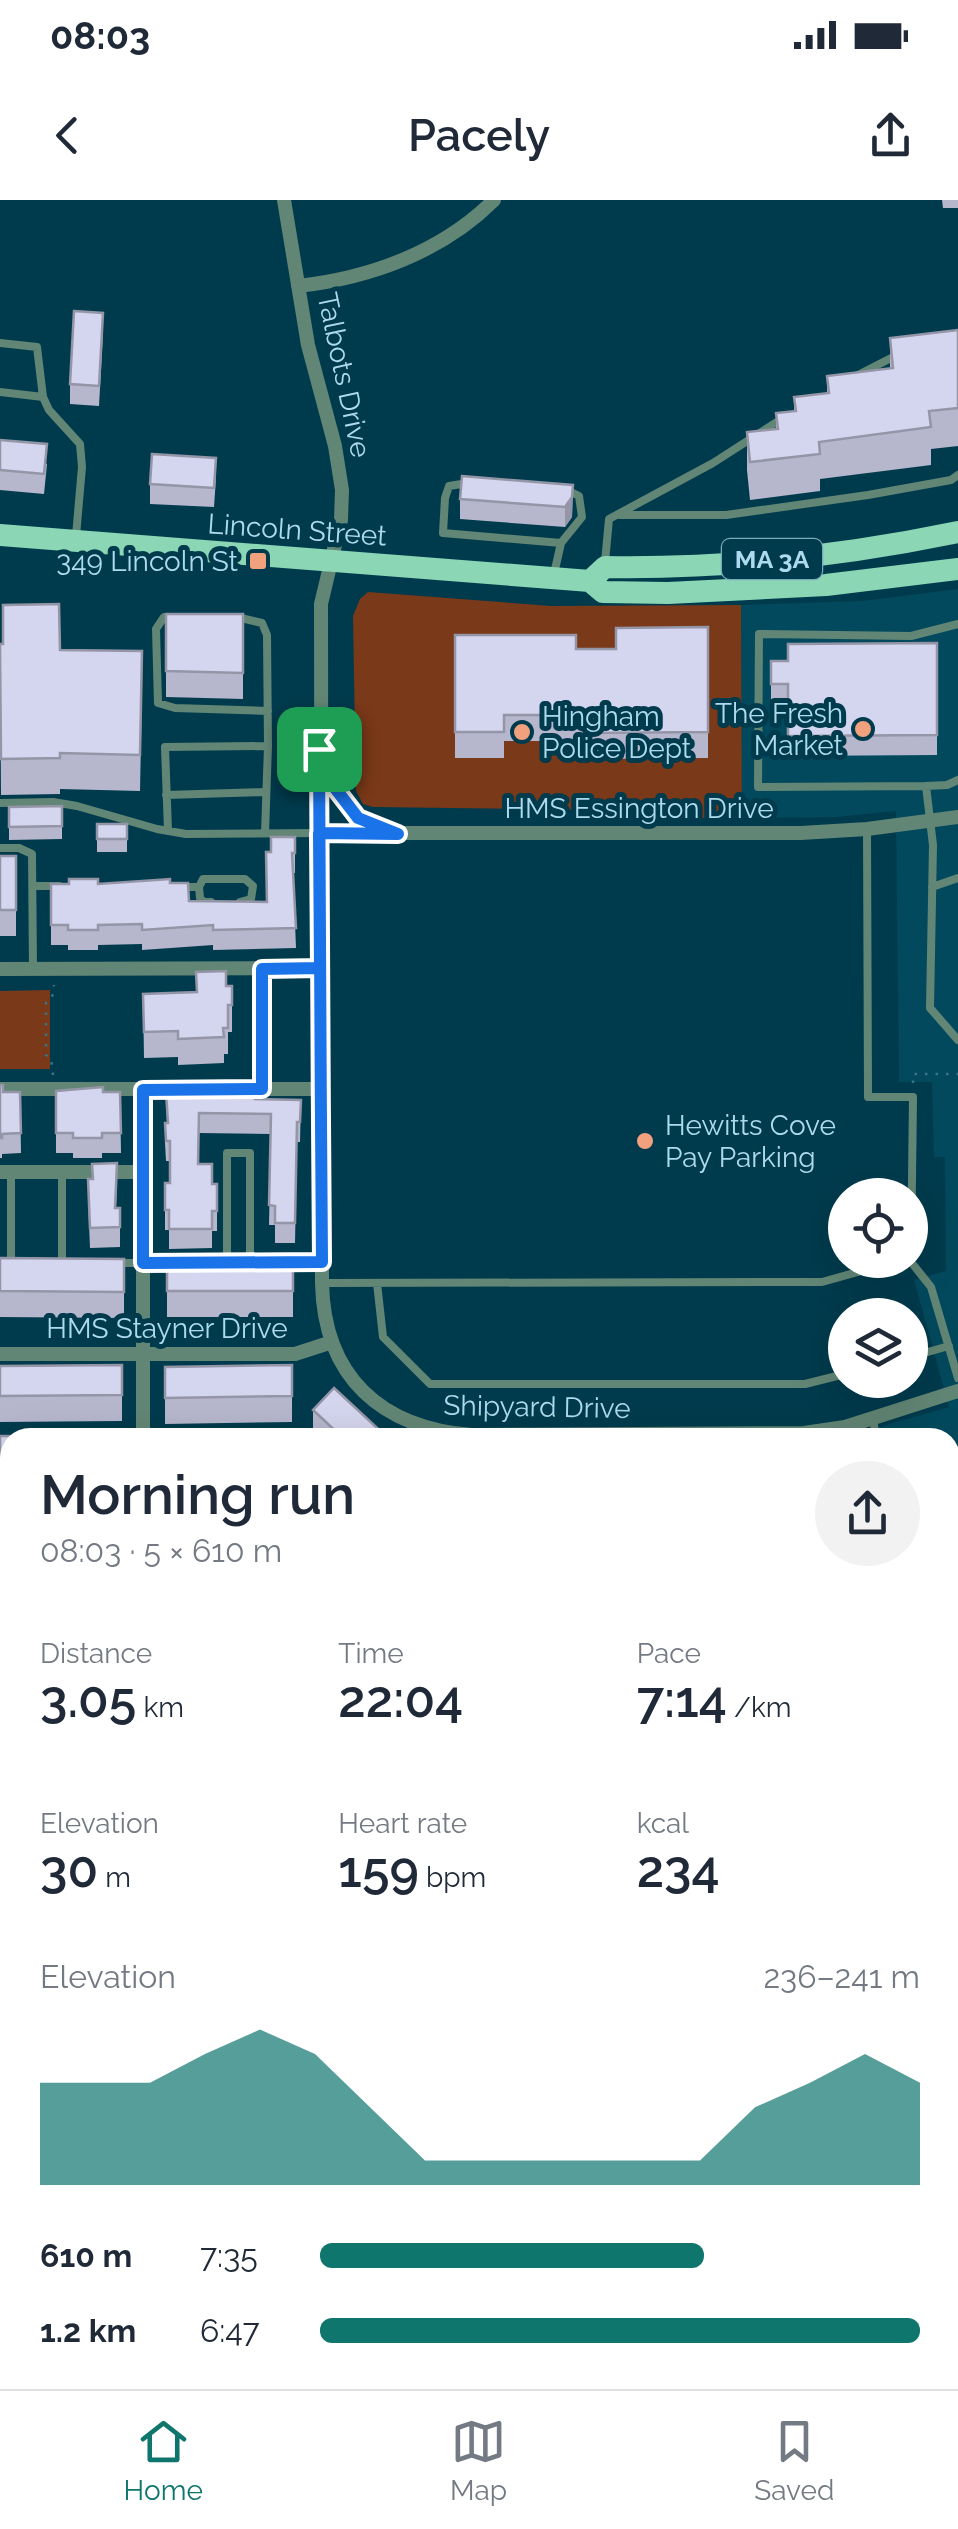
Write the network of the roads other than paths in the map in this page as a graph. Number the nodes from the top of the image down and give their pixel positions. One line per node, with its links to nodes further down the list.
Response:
1 (284, 200): 3 (street, Talbots Drive)
2 (494, 200): 3 (street)
3 (298, 286): 18 (street, Talbots Drive)
4 (0, 343): 8 (lane)
5 (908, 351): 6 (lane)
6 (842, 384)
7 (0, 392): 8 (lane)
8 (42, 397): 16 (lane)
9 (796, 410): 13 (lane)
10 (958, 476): 13 (lane)
11 (477, 484): 17 (lane)
12 (550, 489): 17 (lane)
13 (616, 515): 20 (lane)
14 (958, 532): 20 (main road, Lincoln Street / MA 3A)
15 (0, 535): 16 (main road, Lincoln Street / MA 3A)
16 (75, 541): 18 (main road, Lincoln Street / MA 3A)
17 (561, 543): 21 (lane)
18 (331, 562): 21 (main road, Lincoln Street / MA 3A); 27 (street, Shipyard Drive)
19 (958, 569): 20 (main road, Lincoln Street / MA 3A)
20 (598, 574): 21 (main road, Lincoln Street / MA 3A)
21 (553, 579)
22 (184, 617): 25 (lane)
23 (223, 617): 25 (lane)
24 (958, 624): 29 (lane)
25 (268, 710): 26 (lane)
26 (268, 746): 30 (lane); 31 (lane)
27 (319, 749): 38 (street, Shipyard Drive); 39 (street)
28 (958, 780): 29 (lane)
29 (926, 786): 34 (lane)
30 (266, 792): 31 (lane); 37 (lane)
31 (166, 795): 36 (lane)
32 (0, 803): 36 (lane)
33 (958, 817): 34 (street, HMS Essington Drive)
34 (930, 822): 35 (street, HMS Essington Drive); 46 (lane)
35 (867, 829): 39 (street, HMS Essington Drive); 61 (lane)
36 (168, 831): 37 (lane)
37 (265, 833): 38 (lane)
38 (319, 833): 39 (street, HMS Essington Drive); 49 (street, Shipyard Drive)
39 (398, 834)
40 (0, 848): 42 (lane)
41 (958, 878): 46 (lane)
42 (33, 886): 43 (lane); 51 (lane)
43 (70, 886)
44 (180, 887): 45 (lane)
45 (199, 887): 47 (lane); 48 (lane)
46 (932, 887): 53 (lane)
47 (218, 902)
48 (231, 902)
49 (320, 968): 52 (street); 56 (street, Shipyard Drive)
50 (0, 969): 51 (street)
51 (33, 969): 52 (street)
52 (262, 969): 55 (lane)
53 (958, 1040)
54 (0, 1089): 57 (street)
55 (262, 1089): 56 (street); 57 (street)
56 (320, 1089): 62 (street, Shipyard Drive)
57 (143, 1090): 60 (street)
58 (6, 1172): 59 (street); 71 (lane)
59 (62, 1172): 60 (street); 63 (lane)
60 (143, 1172): 66 (street)
61 (912, 1178)
62 (322, 1262): 74 (lane); 78 (street, Shipyard Drive)
63 (62, 1263): 64 (lane); 73 (lane)
64 (78, 1263)
65 (111, 1263): 66 (lane)
66 (143, 1263): 67 (lane); 83 (street)
67 (194, 1263)
68 (210, 1263): 69 (lane)
69 (227, 1263): 74 (lane); 74 (lane)
70 (0, 1264): 71 (lane)
71 (11, 1264): 72 (lane)
72 (28, 1264)
73 (45, 1264)
74 (250, 1264)
75 (836, 1278): 77 (lane)
76 (924, 1278): 80 (lane)
77 (377, 1282): 78 (lane); 84 (lane)
78 (322, 1283): 79 (street, Shipyard Drive)
79 (332, 1342): 83 (street, HMS Stayner Drive); 89 (street, Shipyard Drive)
80 (949, 1346): 81 (lane); 85 (lane)
81 (928, 1352)
82 (0, 1354): 83 (street, HMS Stayner Drive)
83 (142, 1354): 88 (street)
84 (828, 1378)
85 (958, 1378)
86 (958, 1392): 87 (street, Shipyard Drive)
87 (873, 1418): 90 (street, Shipyard Drive); 91 (lane)
88 (142, 1428)
89 (424, 1428)
90 (838, 1428)
91 (875, 1428)

